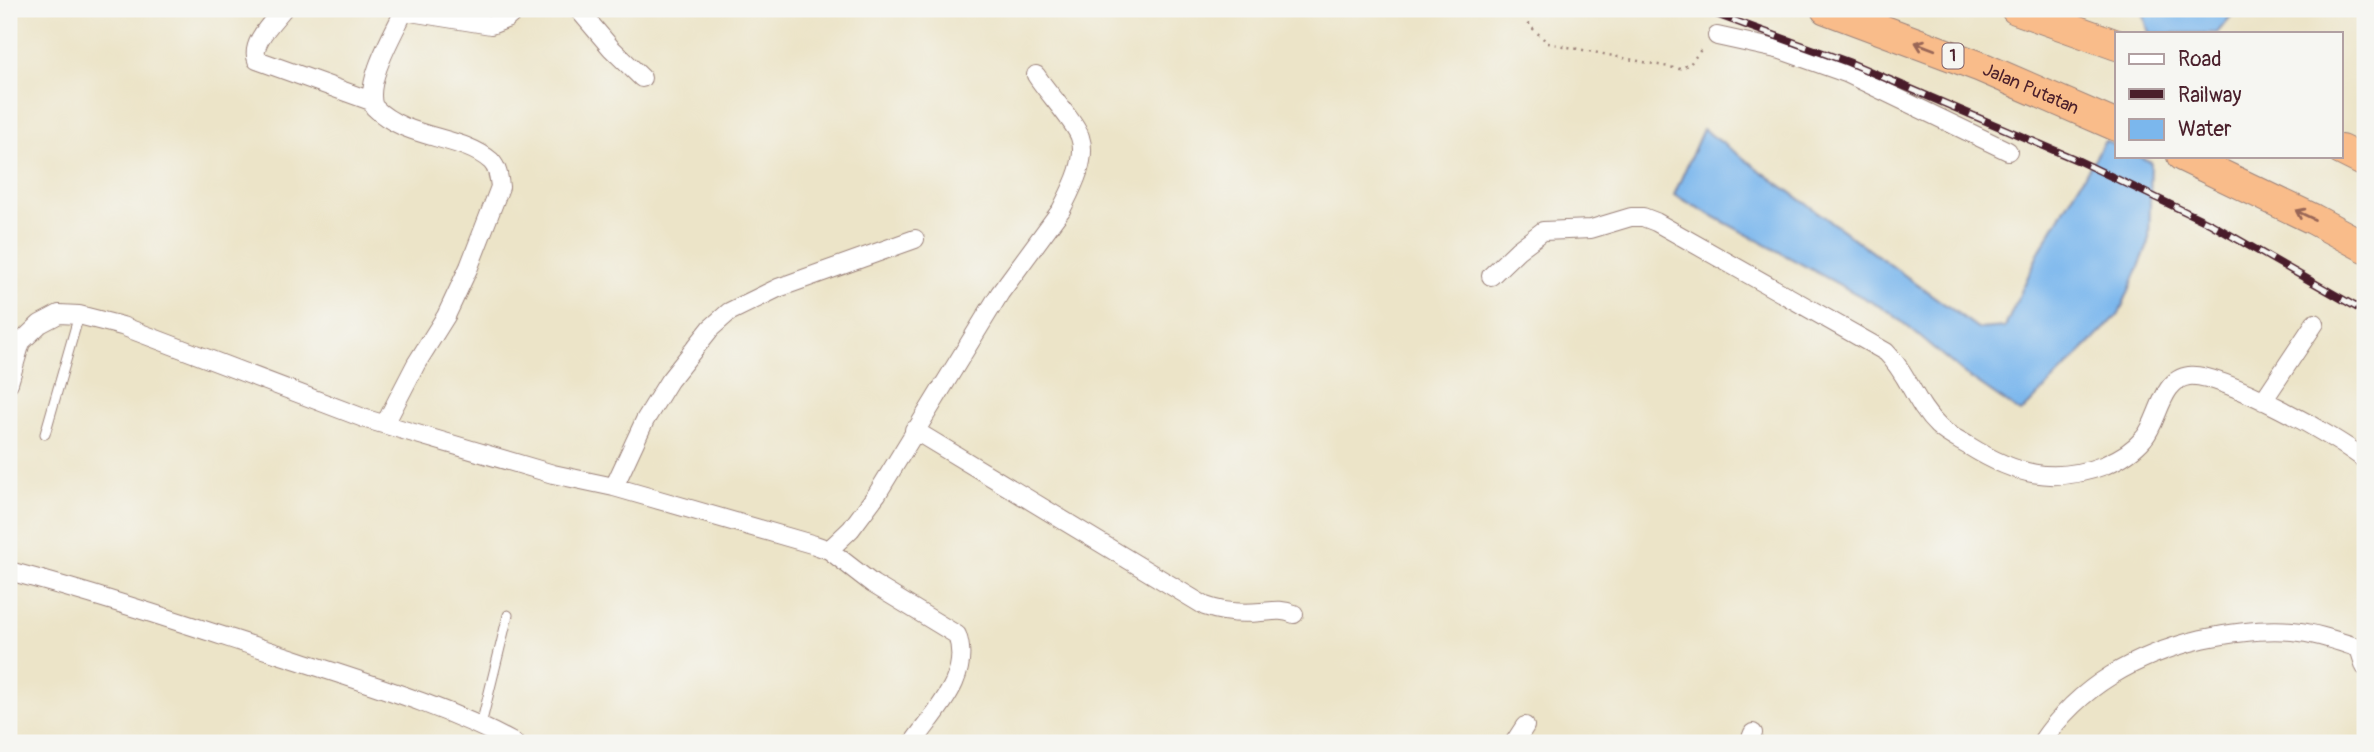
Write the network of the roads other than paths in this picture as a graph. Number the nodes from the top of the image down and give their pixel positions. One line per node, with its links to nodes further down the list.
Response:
1 (283, 9): 11 (street)
2 (517, 9): 6 (street)
3 (578, 9): 10 (street)
4 (1826, 9): 12 (highway, Jalan Putatan / 1, one-way to 4)
5 (2016, 9): 8 (highway)
6 (405, 10): 11 (street)
7 (1717, 36): 14 (street)
8 (2111, 42)
9 (1036, 75): 25 (street)
10 (642, 78)
11 (371, 101): 24 (street)
12 (2115, 125)
13 (2342, 150): 16 (highway)
14 (2008, 151)
15 (2187, 158): 18 (highway, one-way to 15)
16 (2365, 162)
17 (915, 239): 28 (street)
18 (2365, 247)
19 (1491, 276): 23 (street)
20 (79, 315): 22 (street); 24 (street); 26 (lane)
21 (2315, 323): 23 (street)
22 (9, 383)
23 (2263, 401): 27 (street)
24 (385, 424): 28 (street)
25 (914, 430): 29 (street); 31 (street)
26 (45, 434)
27 (2365, 460)
28 (614, 487): 29 (street)
29 (829, 550): 38 (street)
30 (9, 571): 35 (street)
31 (1294, 614)
32 (508, 615): 35 (lane)
33 (2362, 645): 34 (street); 40 (street)
34 (2365, 667)
35 (481, 725): 37 (street)
36 (1525, 726): 39 (street)
37 (514, 743)
38 (913, 743)
39 (1514, 743)
40 (2041, 743)

